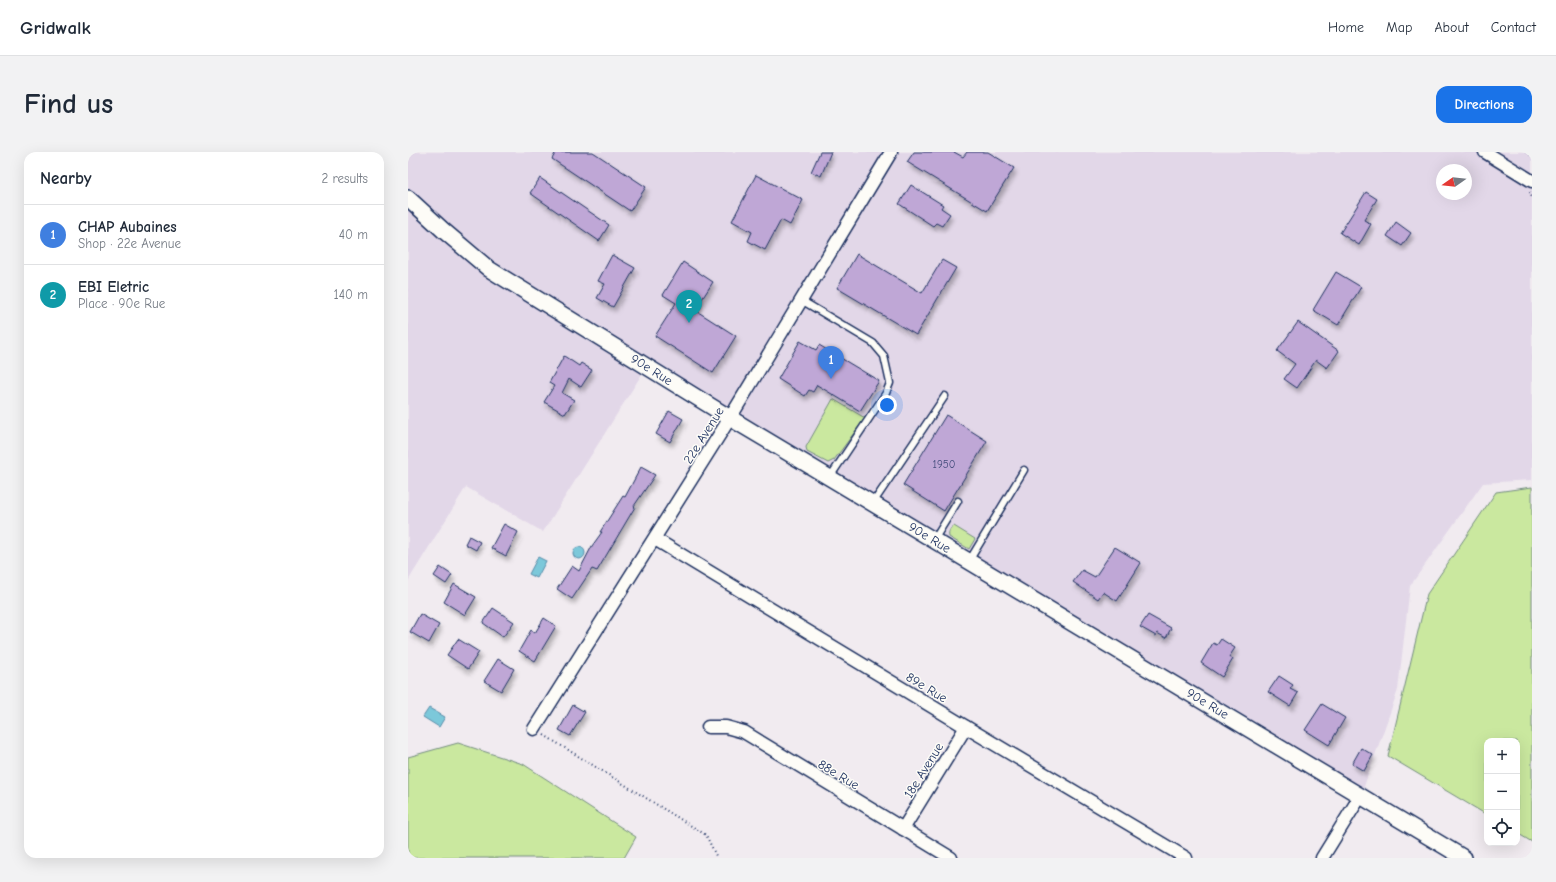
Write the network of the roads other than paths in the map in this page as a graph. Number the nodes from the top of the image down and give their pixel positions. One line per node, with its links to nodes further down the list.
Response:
1 (891, 152): 5 (street, 22e Avenue)
2 (1485, 152): 3 (street)
3 (1532, 181)
4 (408, 198): 7 (street, 90e Rue)
5 (801, 300): 7 (street, 22e Avenue); 9 (lane)
6 (945, 396): 11 (lane)
7 (730, 418): 9 (street, 90e Rue); 12 (street, 22e Avenue)
8 (1024, 470): 14 (lane)
9 (830, 478): 11 (street, 90e Rue)
10 (958, 501): 13 (lane)
11 (873, 503): 13 (street, 90e Rue)
12 (655, 539): 16 (street, 89e Rue); 17 (street, 22e Avenue)
13 (934, 540): 14 (street, 90e Rue)
14 (969, 561): 18 (street, 90e Rue)
15 (708, 727): 19 (street, 88e Rue)
16 (966, 727): 19 (street, 18e Avenue); 21 (street, 89e Rue)
17 (534, 729)
18 (1361, 795): 22 (street); 23 (street, 90e Rue)
19 (903, 829): 20 (street, 88e Rue)
20 (951, 858)
21 (1186, 858)
22 (1322, 858)
23 (1464, 858)

